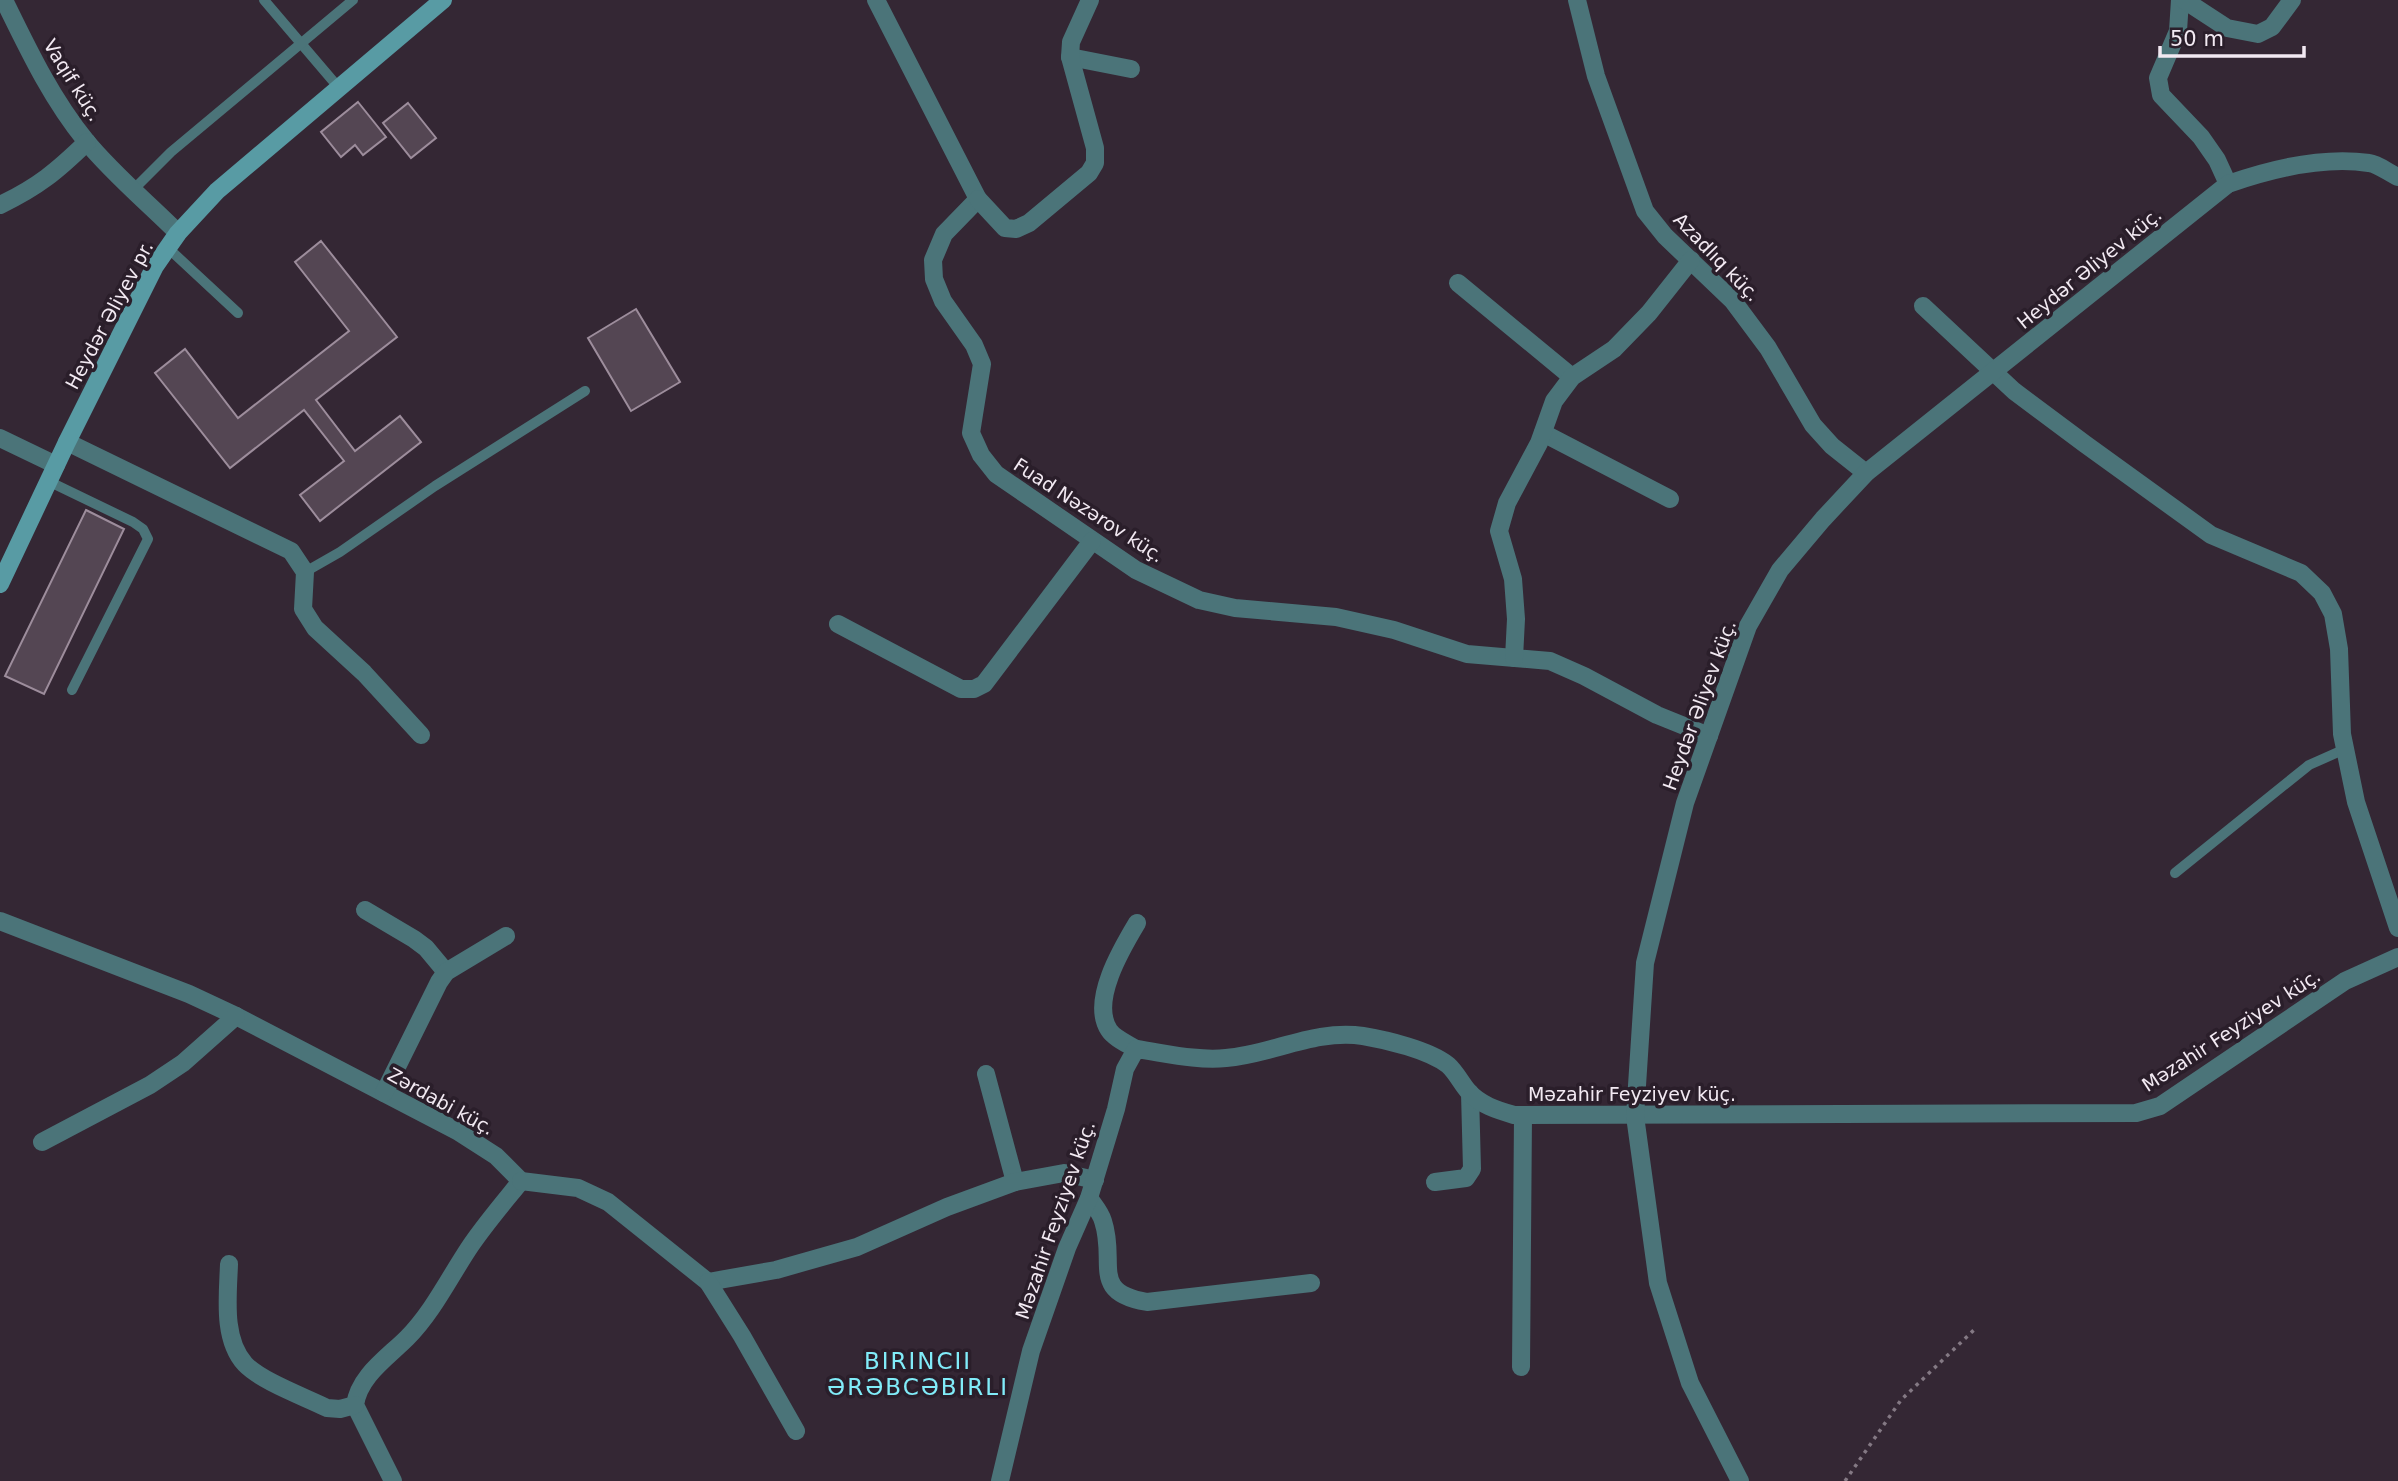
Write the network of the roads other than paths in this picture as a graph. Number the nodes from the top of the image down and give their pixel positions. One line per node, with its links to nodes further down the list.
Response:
1 (4, 0): 14 (street, Vaqif küç.)
2 (264, 0): 10 (lane)
3 (353, 0): 10 (lane)
4 (443, 0): 13 (main road, Heydər Əliyev pr.)
5 (876, 0): 18 (street)
6 (1090, 0): 11 (street)
7 (1577, 0): 21 (street, Azadlıq küç.)
8 (2182, 0): 9 (street); 16 (street)
9 (2292, 0)
10 (301, 43): 13 (lane); 17 (lane)
11 (1070, 57): 12 (street); 18 (street)
12 (1130, 69)
13 (339, 88): 20 (main road, Heydər Əliyev pr.)
14 (87, 142): 17 (street, Vaqif küç.); 19 (street)
15 (2398, 177): 16 (street, Heydər Əliyev küç.)
16 (2228, 184): 25 (street, Heydər Əliyev küç.)
17 (134, 189): 20 (street, Vaqif küç.)
18 (978, 199): 34 (street, Fuad Nəzərov küç.)
19 (0, 205)
20 (173, 241): 24 (lane); 30 (main road, Heydər Əliyev pr.)
21 (1691, 260): 26 (street); 32 (street, Azadlıq küç.)
22 (1458, 283): 26 (street)
23 (1923, 306): 25 (street)
24 (238, 313)
25 (1993, 371): 32 (street, Heydər Əliyev küç.); 42 (street)
26 (1572, 377): 28 (street)
27 (585, 391): 35 (lane)
28 (1543, 433): 33 (street); 38 (street)
29 (0, 438): 31 (street)
30 (67, 442): 31 (main road, Heydər Əliyev pr.); 35 (street)
31 (52, 473): 36 (main road, Heydər Əliyev pr.); 39 (lane)
32 (1866, 473): 41 (street, Heydər Əliyev küç.)
33 (1670, 499)
34 (1092, 541): 37 (street); 38 (street, Fuad Nəzərov küç.)
35 (305, 572): 40 (street)
36 (0, 582)
37 (838, 624)
38 (1514, 658): 41 (street, Fuad Nəzərov küç.)
39 (72, 690)
40 (421, 735)
41 (1709, 736): 57 (street, Heydər Əliyev küç.)
42 (2345, 749): 43 (lane); 47 (street)
43 (2175, 873)
44 (365, 911): 50 (street)
45 (0, 921): 51 (street, Zərdabi küç.)
46 (1137, 923): 52 (street)
47 (2398, 929)
48 (506, 936): 50 (street)
49 (2398, 957): 57 (street, Məzahir Feyziyev küç.)
50 (446, 972): 54 (street)
51 (236, 1016): 54 (street, Zərdabi küç.); 58 (street)
52 (1136, 1049): 55 (street, Məzahir Feyziyev küç.); 59 (street, Məzahir Feyziyev küç.)
53 (986, 1074): 62 (street)
54 (384, 1093): 60 (street, Zərdabi küç.)
55 (1469, 1093): 56 (street, Məzahir Feyziyev küç.); 61 (street)
56 (1522, 1115): 57 (street, Məzahir Feyziyev küç.); 67 (street)
57 (1635, 1116): 72 (street, Heydər Əliyev küç.)
58 (42, 1142)
59 (1095, 1180): 62 (street); 63 (street, Məzahir Feyziyev küç.)
60 (521, 1181): 65 (street); 68 (street)
61 (1435, 1181)
62 (1015, 1182): 65 (street)
63 (1089, 1198): 66 (street); 71 (street, Məzahir Feyziyev küç.)
64 (229, 1264): 68 (street)
65 (708, 1282): 69 (street)
66 (1311, 1283)
67 (1521, 1367)
68 (355, 1405): 70 (street)
69 (796, 1431)
70 (393, 1481)
71 (1000, 1481)
72 (1740, 1481)

